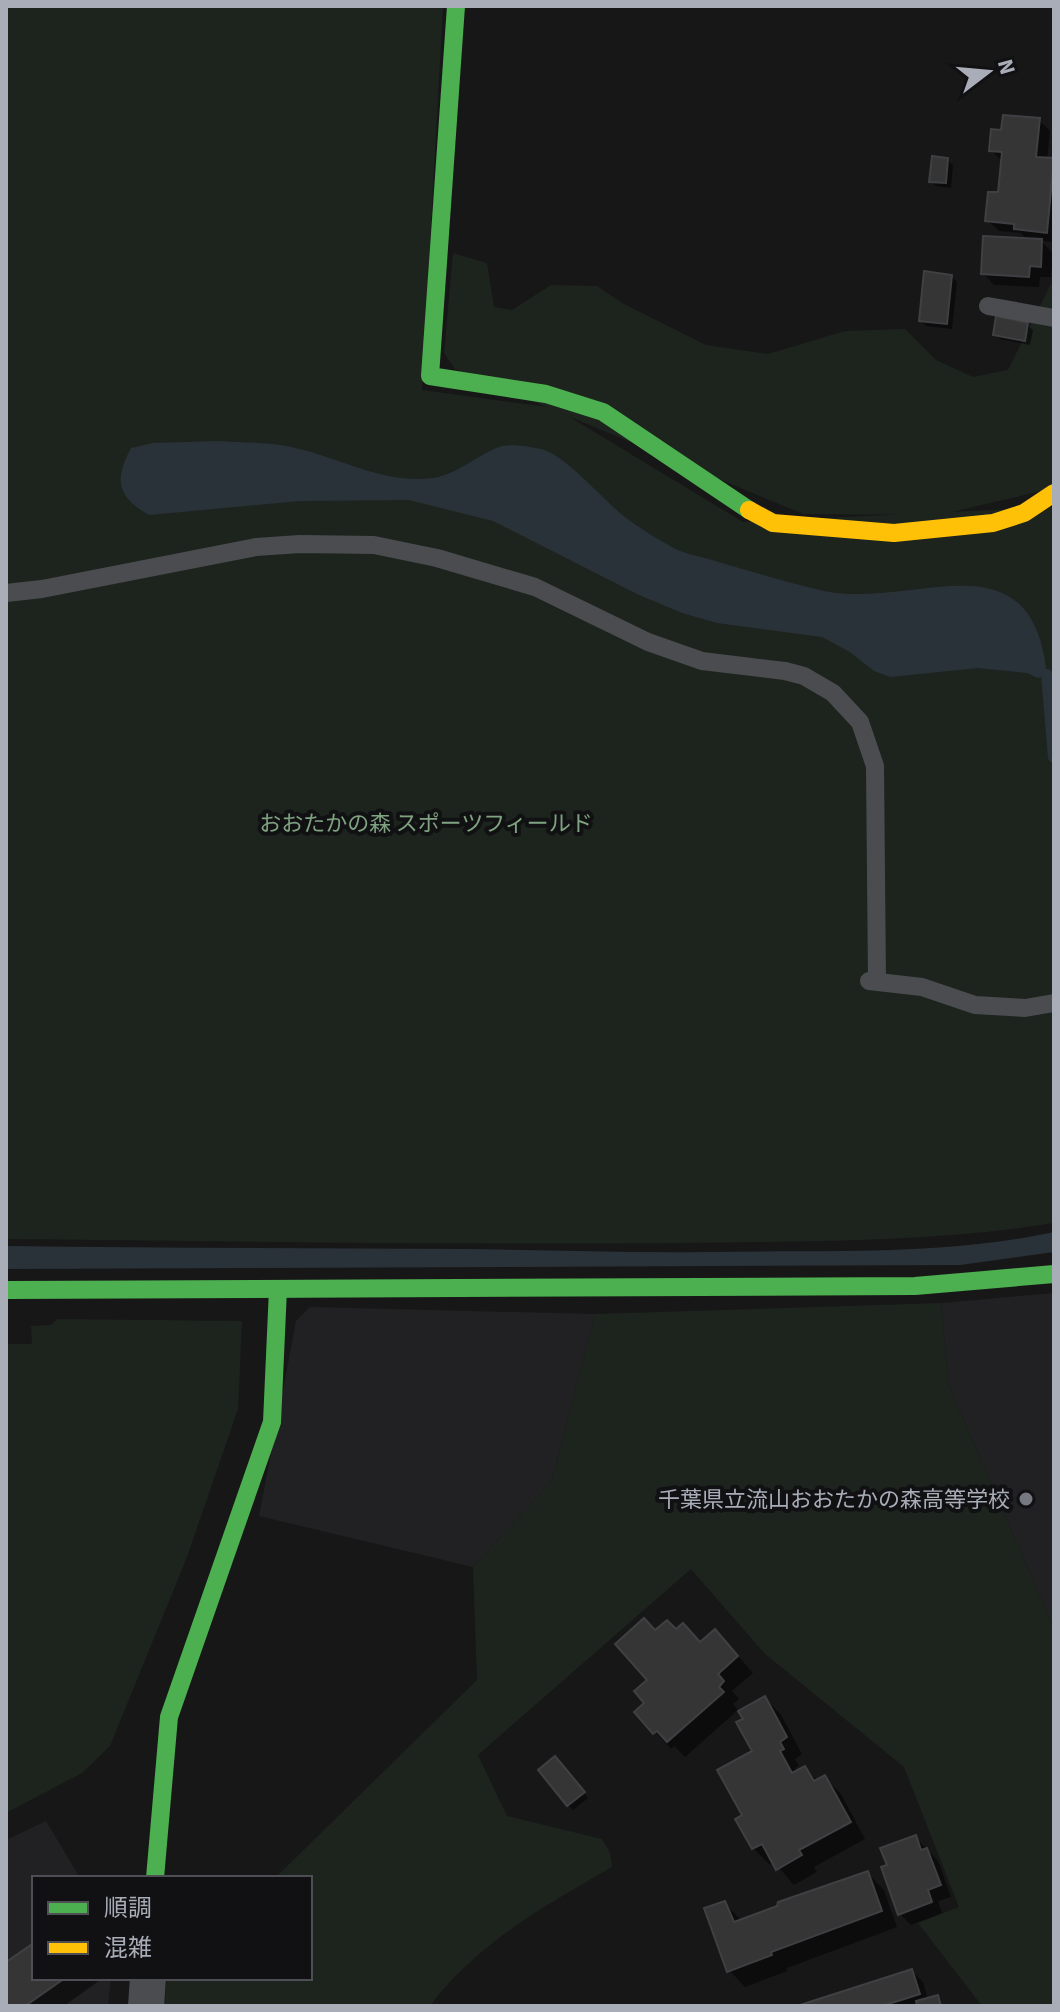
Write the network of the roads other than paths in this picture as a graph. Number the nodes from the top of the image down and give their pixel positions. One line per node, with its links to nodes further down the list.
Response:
1 (456, 6): 4 (street)
2 (988, 306): 3 (lane)
3 (1054, 318)
4 (1054, 493)
5 (6, 593): 6 (lane)
6 (1054, 1003)
7 (1054, 1274): 8 (street)
8 (278, 1289): 9 (street); 10 (street)
9 (6, 1290)
10 (155, 1876)
11 (148, 1980): 12 (street)
12 (146, 2006)

